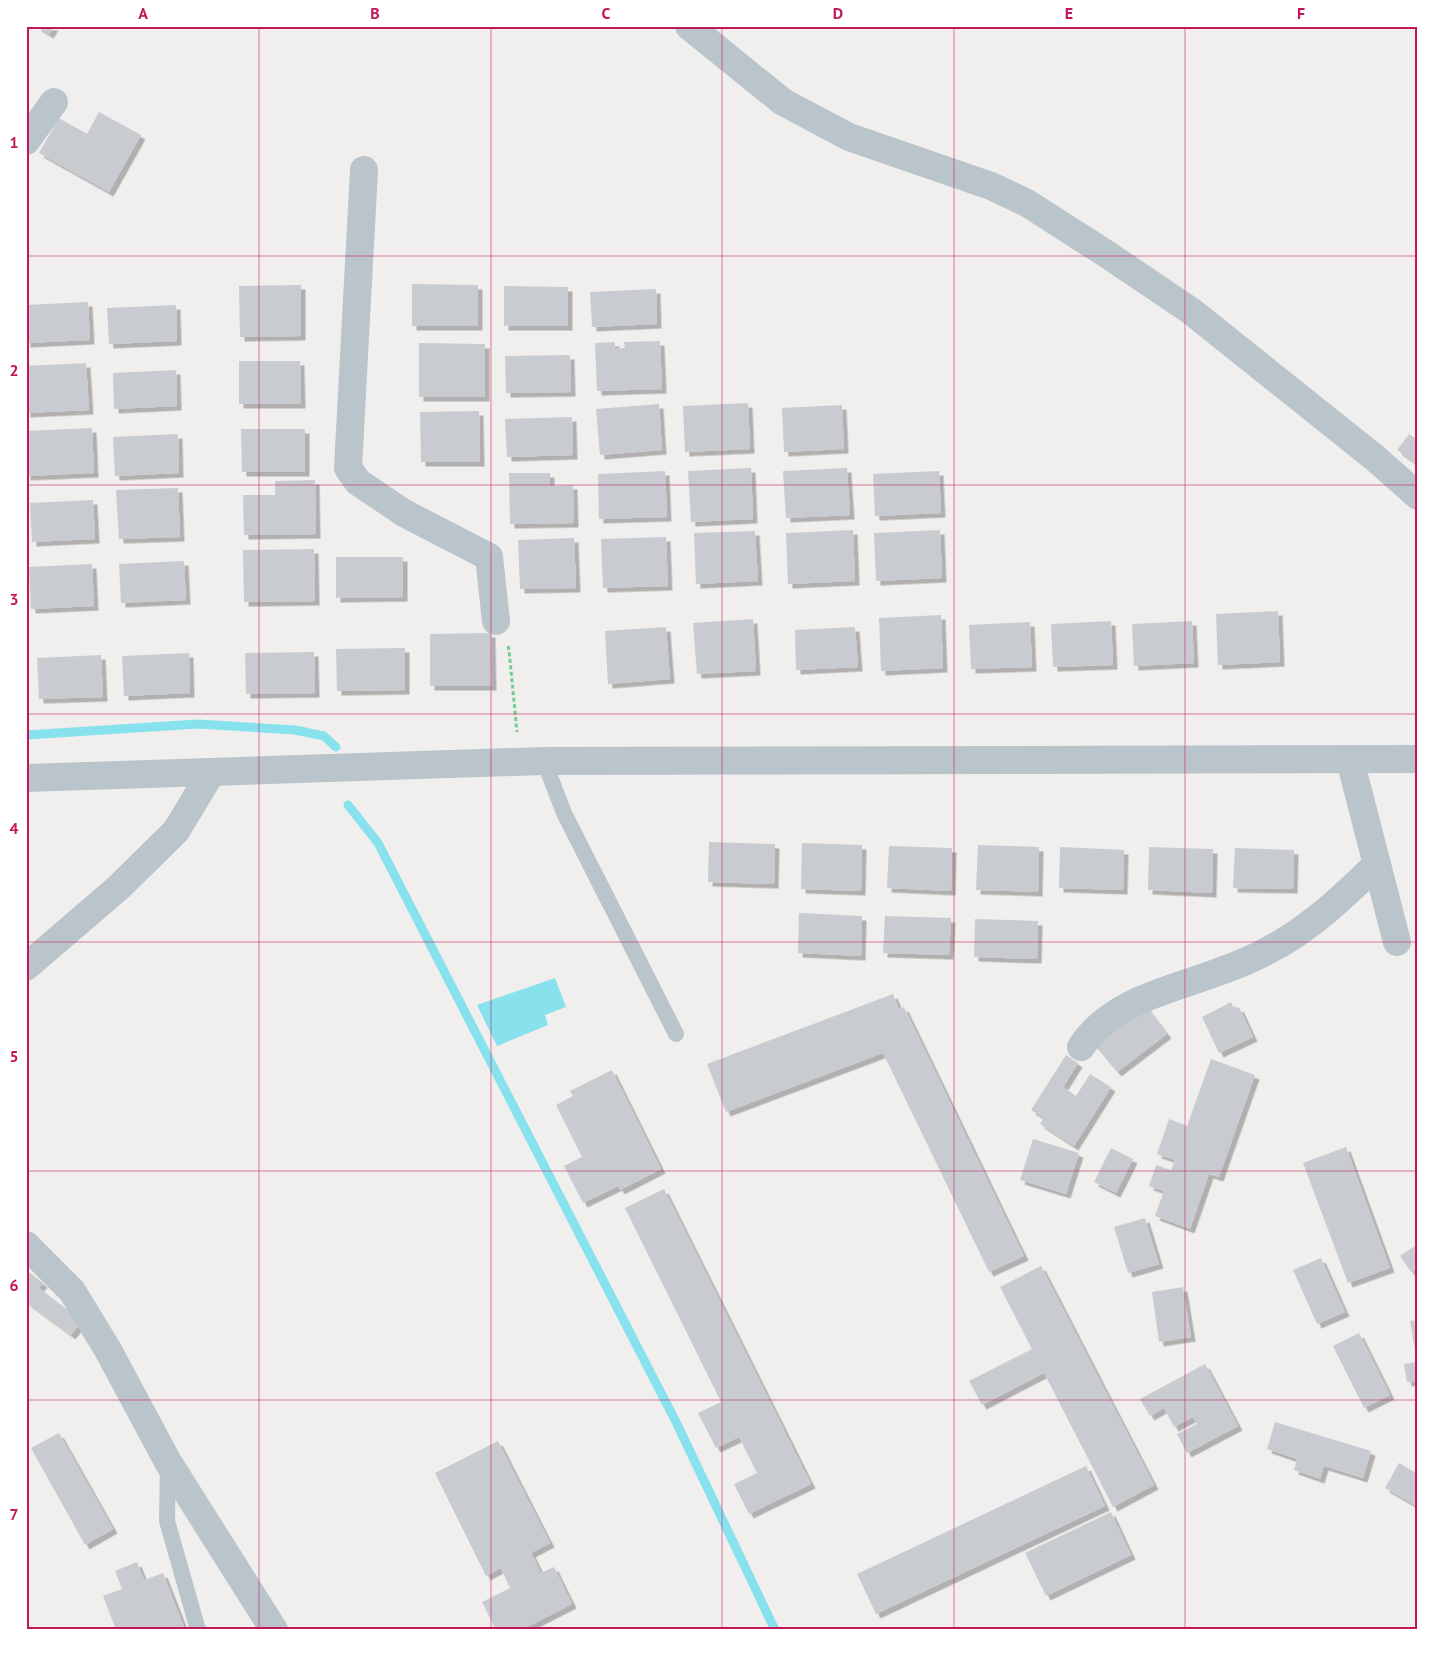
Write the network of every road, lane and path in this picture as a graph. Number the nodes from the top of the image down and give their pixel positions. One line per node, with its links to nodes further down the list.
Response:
1 (689, 26): 5 (street)
2 (54, 102): 3 (street)
3 (26, 141)
4 (364, 170): 6 (street)
5 (1418, 496)
6 (496, 621): 9 (path)
7 (1418, 759): 8 (street)
8 (1350, 760): 9 (street); 12 (street)
9 (532, 762): 10 (street); 15 (lane)
10 (211, 773): 11 (street); 14 (street)
11 (26, 778)
12 (1377, 864): 13 (street); 16 (street)
13 (1397, 942)
14 (26, 968)
15 (676, 1034)
16 (1081, 1047)
17 (26, 1245): 18 (street)
18 (168, 1462): 19 (lane); 20 (street)
19 (198, 1630)
20 (274, 1630)

